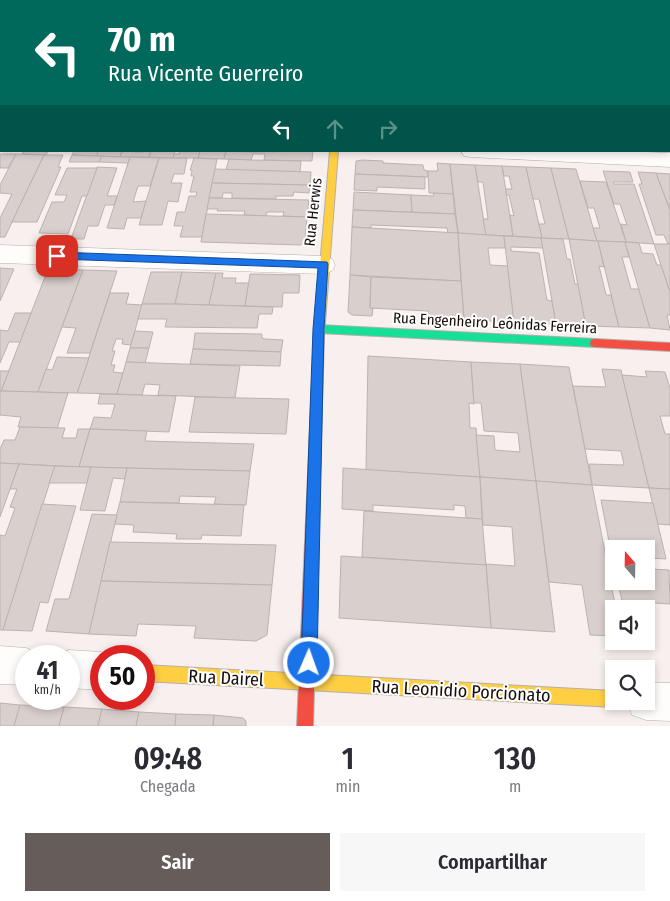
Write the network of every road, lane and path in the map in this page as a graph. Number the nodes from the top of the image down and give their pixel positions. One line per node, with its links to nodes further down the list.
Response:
1 (334, 152): 5 (street, Rua Herwis)
2 (493, 152): 3 (street)
3 (670, 160)
4 (0, 254): 5 (street)
5 (323, 264): 6 (street, Rua Herwis)
6 (319, 329): 7 (street, Rua Engenheiro Leônidas Ferreira); 11 (street, Rua Herwis)
7 (670, 347)
8 (0, 665): 9 (street)
9 (15, 666)
10 (155, 674): 11 (street, Rua Dairel)
11 (308, 682): 12 (street, Rua Leonidio Porcionato); 15 (street, Rua Herwis)
12 (605, 698)
13 (655, 701): 14 (street)
14 (670, 702)
15 (306, 726)

